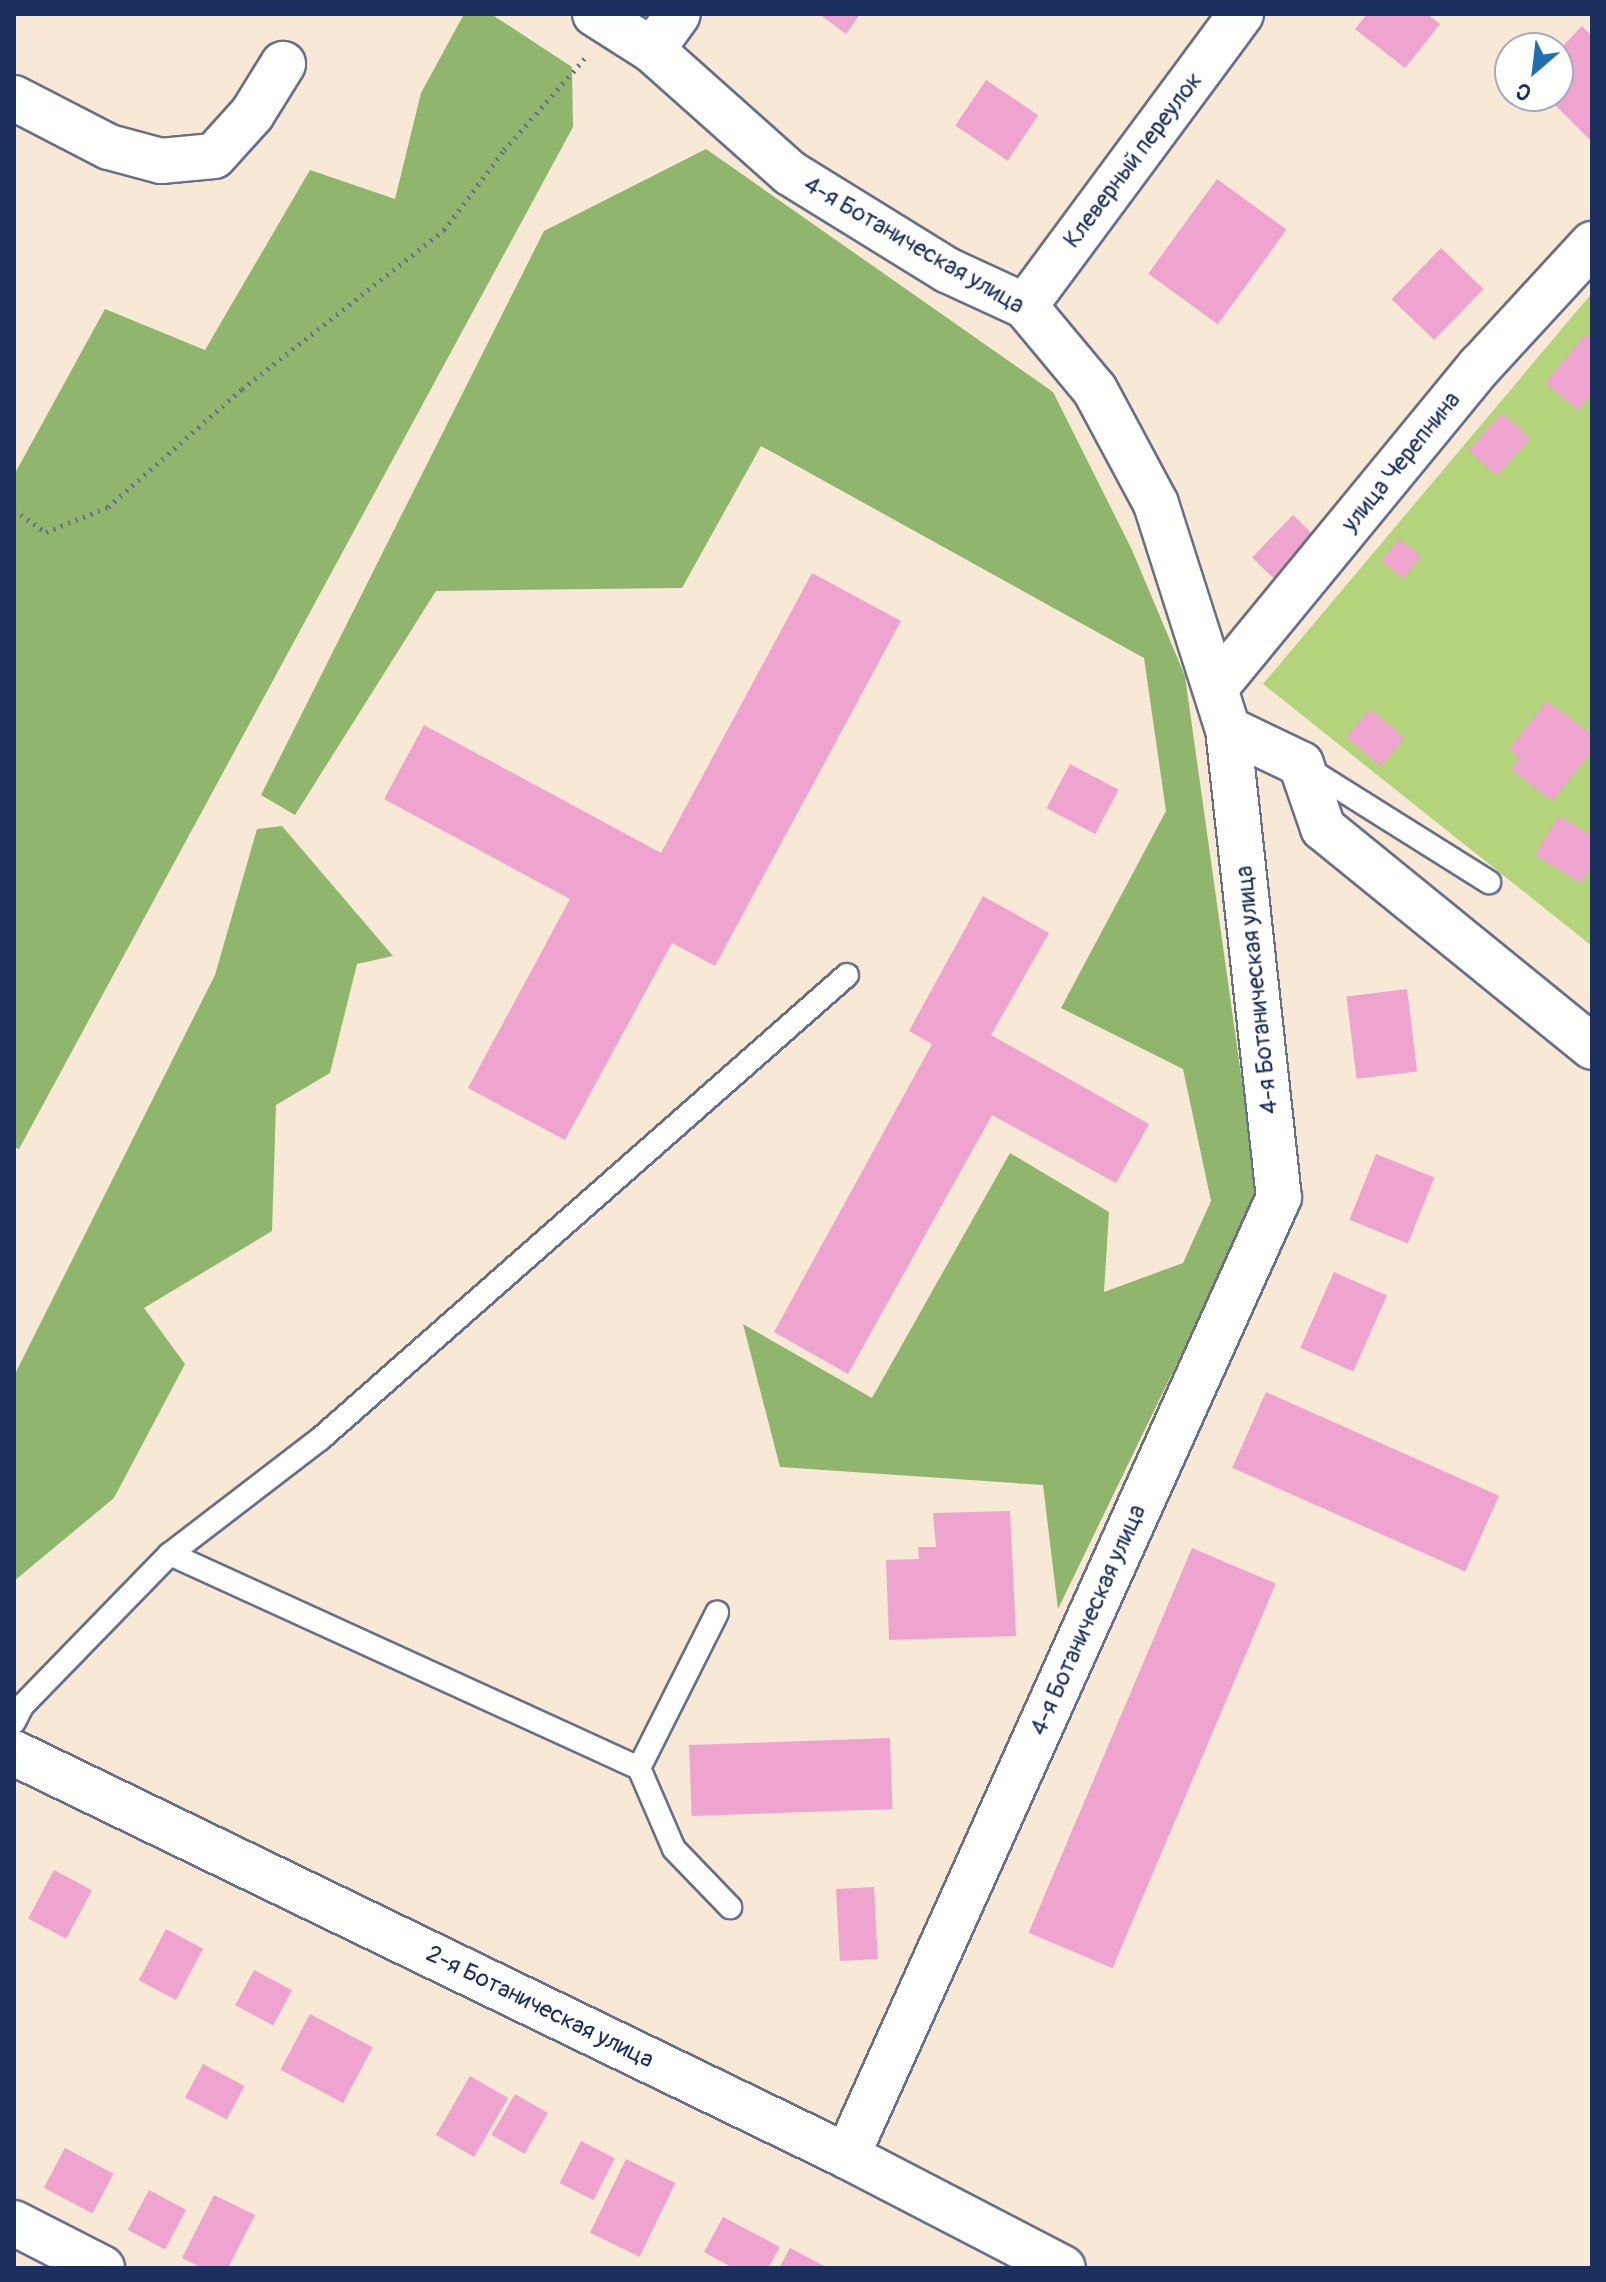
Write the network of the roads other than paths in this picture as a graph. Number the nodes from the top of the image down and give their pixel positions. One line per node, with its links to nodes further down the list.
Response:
1 (678, 14): 4 (street)
2 (1241, 14): 8 (street, Клеверный переулок)
3 (605, 20): 4 (street, 4-я Ботаническая улица)
4 (652, 50): 8 (street, 4-я Ботаническая улица)
5 (283, 64): 6 (street)
6 (14, 98)
7 (1592, 244): 9 (street, улица Черепнина)
8 (1025, 306): 9 (street, 4-я Ботаническая улица)
9 (1216, 687): 10 (street, 4-я Ботаническая улица)
10 (1228, 729): 11 (street); 21 (street, 4-я Ботаническая улица)
11 (1301, 764): 12 (lane); 14 (street)
12 (1489, 882)
13 (847, 975): 15 (lane)
14 (1592, 1047)
15 (170, 1554): 17 (lane); 19 (lane)
16 (717, 1613): 19 (lane)
17 (14, 1722)
18 (14, 1753): 21 (street, 2-я Ботаническая улица)
19 (639, 1768): 20 (lane)
20 (730, 1907)
21 (847, 2156): 24 (street, 2-я Ботаническая улица)
22 (14, 2223): 23 (street)
23 (102, 2268)
24 (1063, 2268)

